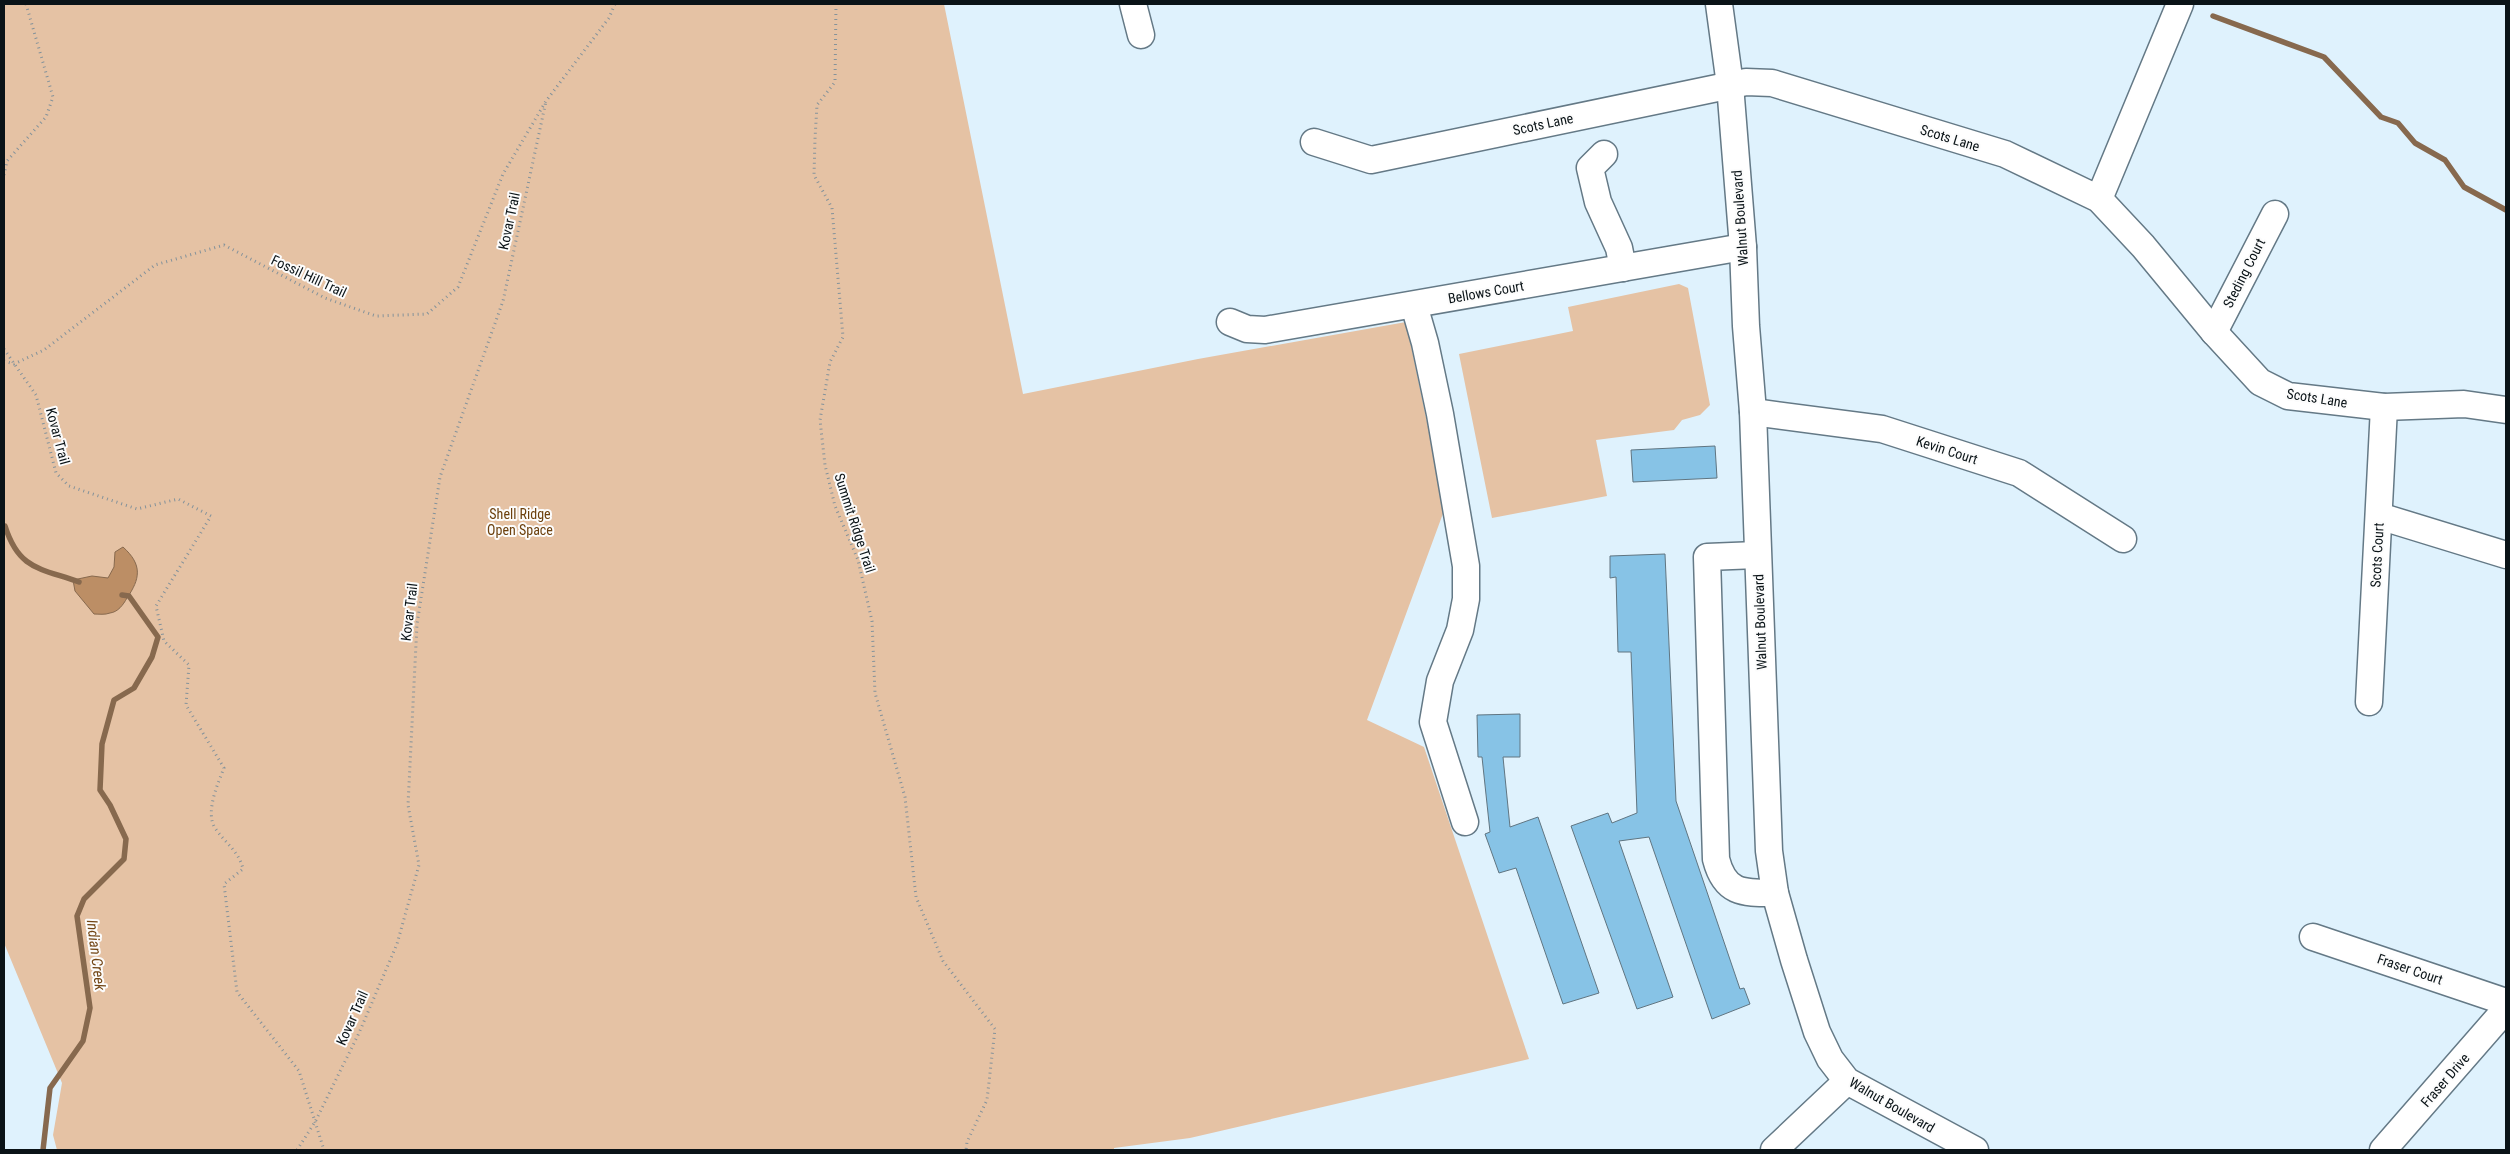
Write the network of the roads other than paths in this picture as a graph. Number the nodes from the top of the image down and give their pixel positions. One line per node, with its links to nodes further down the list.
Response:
1 (1133, 4): 4 (street)
2 (1719, 4): 5 (street, Walnut Boulevard)
3 (2180, 4): 8 (street)
4 (1141, 35)
5 (1730, 85): 6 (street, Scots Lane); 8 (street, Scots Lane); 10 (street, Walnut Boulevard)
6 (1314, 142)
7 (1604, 154): 11 (street)
8 (2099, 199): 14 (street, Scots Lane)
9 (2275, 214): 14 (street, Steding Court)
10 (1743, 247): 11 (street, Bellows Court); 17 (street, Walnut Boulevard)
11 (1623, 268): 12 (street, Bellows Court)
12 (1414, 305): 13 (street, Bellows Court); 23 (street)
13 (1230, 322)
14 (2214, 332): 15 (street, Scots Lane)
15 (2384, 408): 16 (street, Scots Lane); 18 (street, Scots Court)
16 (2506, 410)
17 (1753, 412): 19 (street, Kevin Court); 20 (street, Walnut Boulevard)
18 (2379, 516): 21 (street); 22 (street, Scots Court)
19 (2123, 539)
20 (1757, 555): 24 (street, Walnut Boulevard); 24 (street)
21 (2506, 555)
22 (2370, 702)
23 (1465, 822)
24 (1775, 893): 28 (street, Walnut Boulevard)
25 (2314, 937): 26 (street, Fraser Court)
26 (2506, 1002)
27 (2506, 1009): 31 (street, Fraser Drive)
28 (1847, 1081): 29 (street); 30 (street, Walnut Boulevard)
29 (1774, 1150)
30 (1975, 1150)
31 (2383, 1150)

